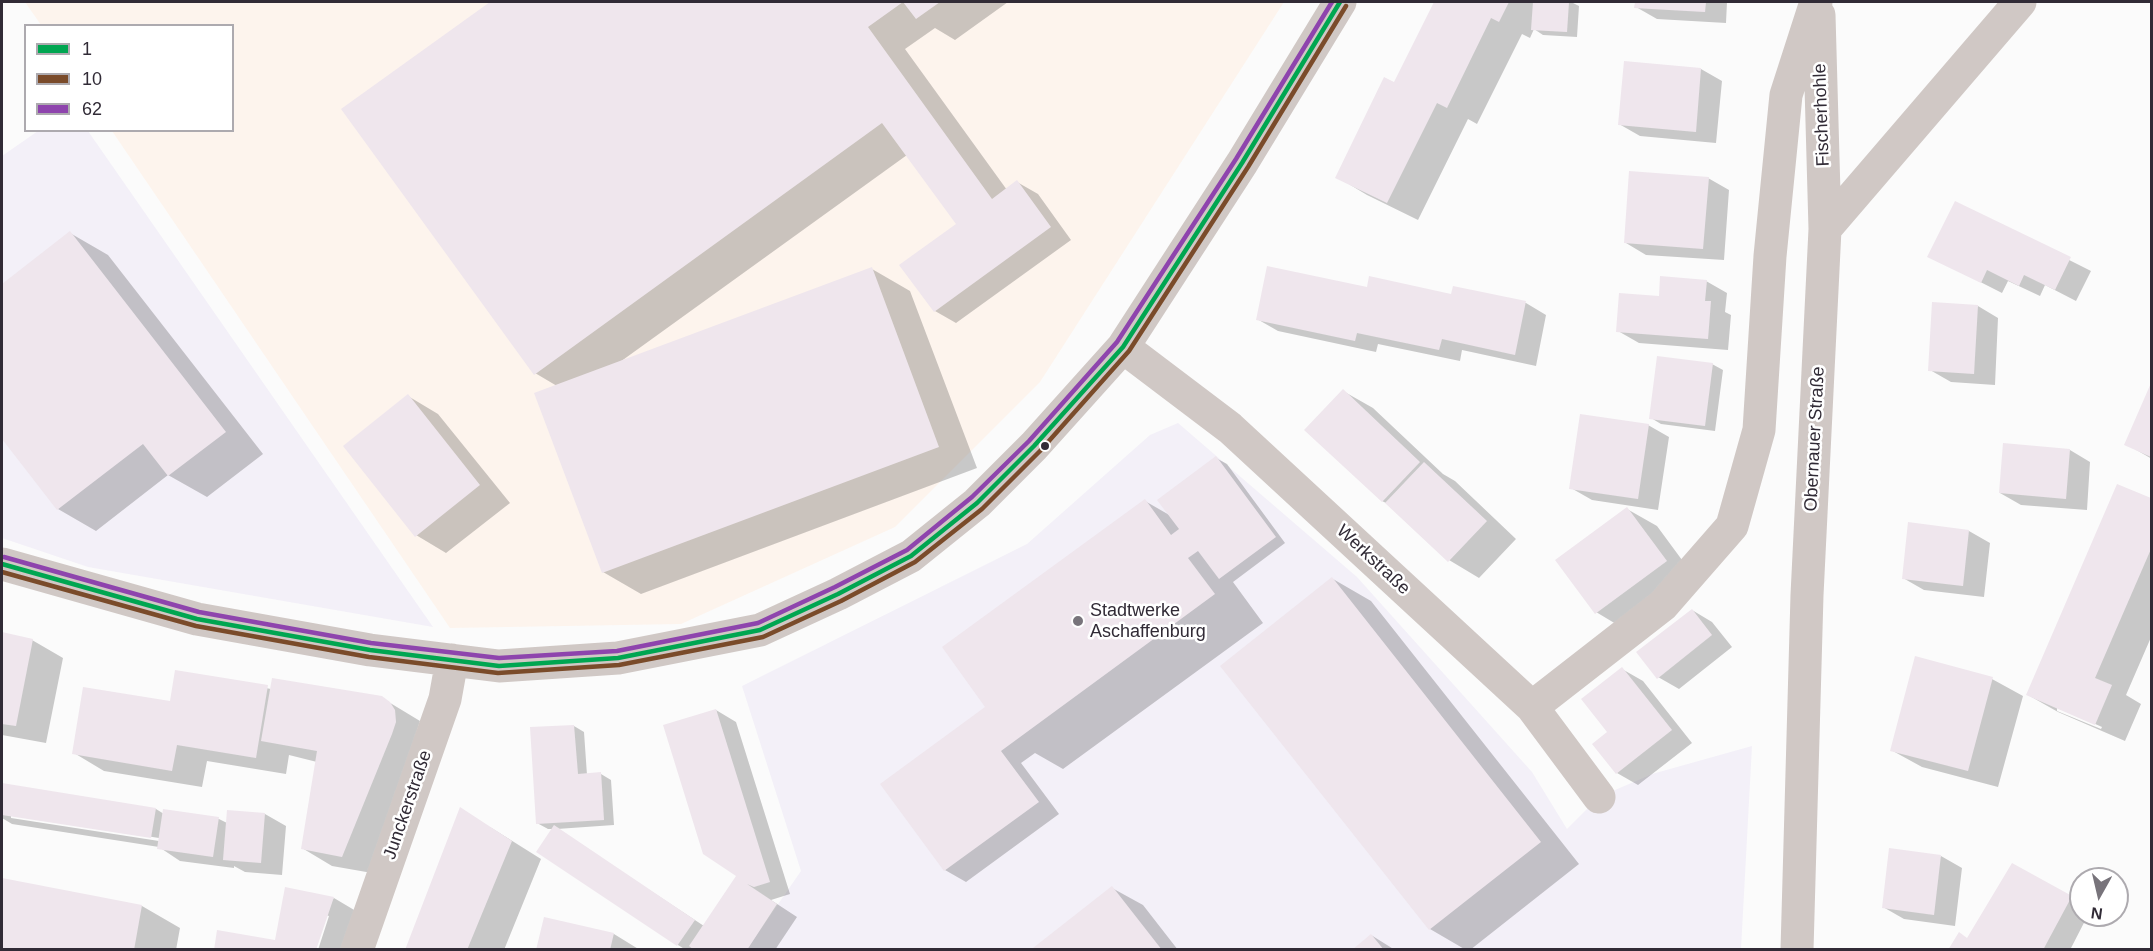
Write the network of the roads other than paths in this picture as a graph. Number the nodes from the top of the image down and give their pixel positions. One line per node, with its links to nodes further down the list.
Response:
1 (1340, 2): 5 (street)
2 (1817, 2): 4 (street, Fischerhohle); 8 (street)
3 (2020, 2): 4 (street)
4 (1825, 229): 11 (street, Obernauer Straße)
5 (1123, 347): 7 (street); 8 (street, Werkstraße)
6 (2, 564): 7 (street)
7 (452, 660): 10 (street, Junckerstraße)
8 (1532, 708): 9 (street, Werkstraße)
9 (1599, 797)
10 (357, 950)
11 (1797, 950)

